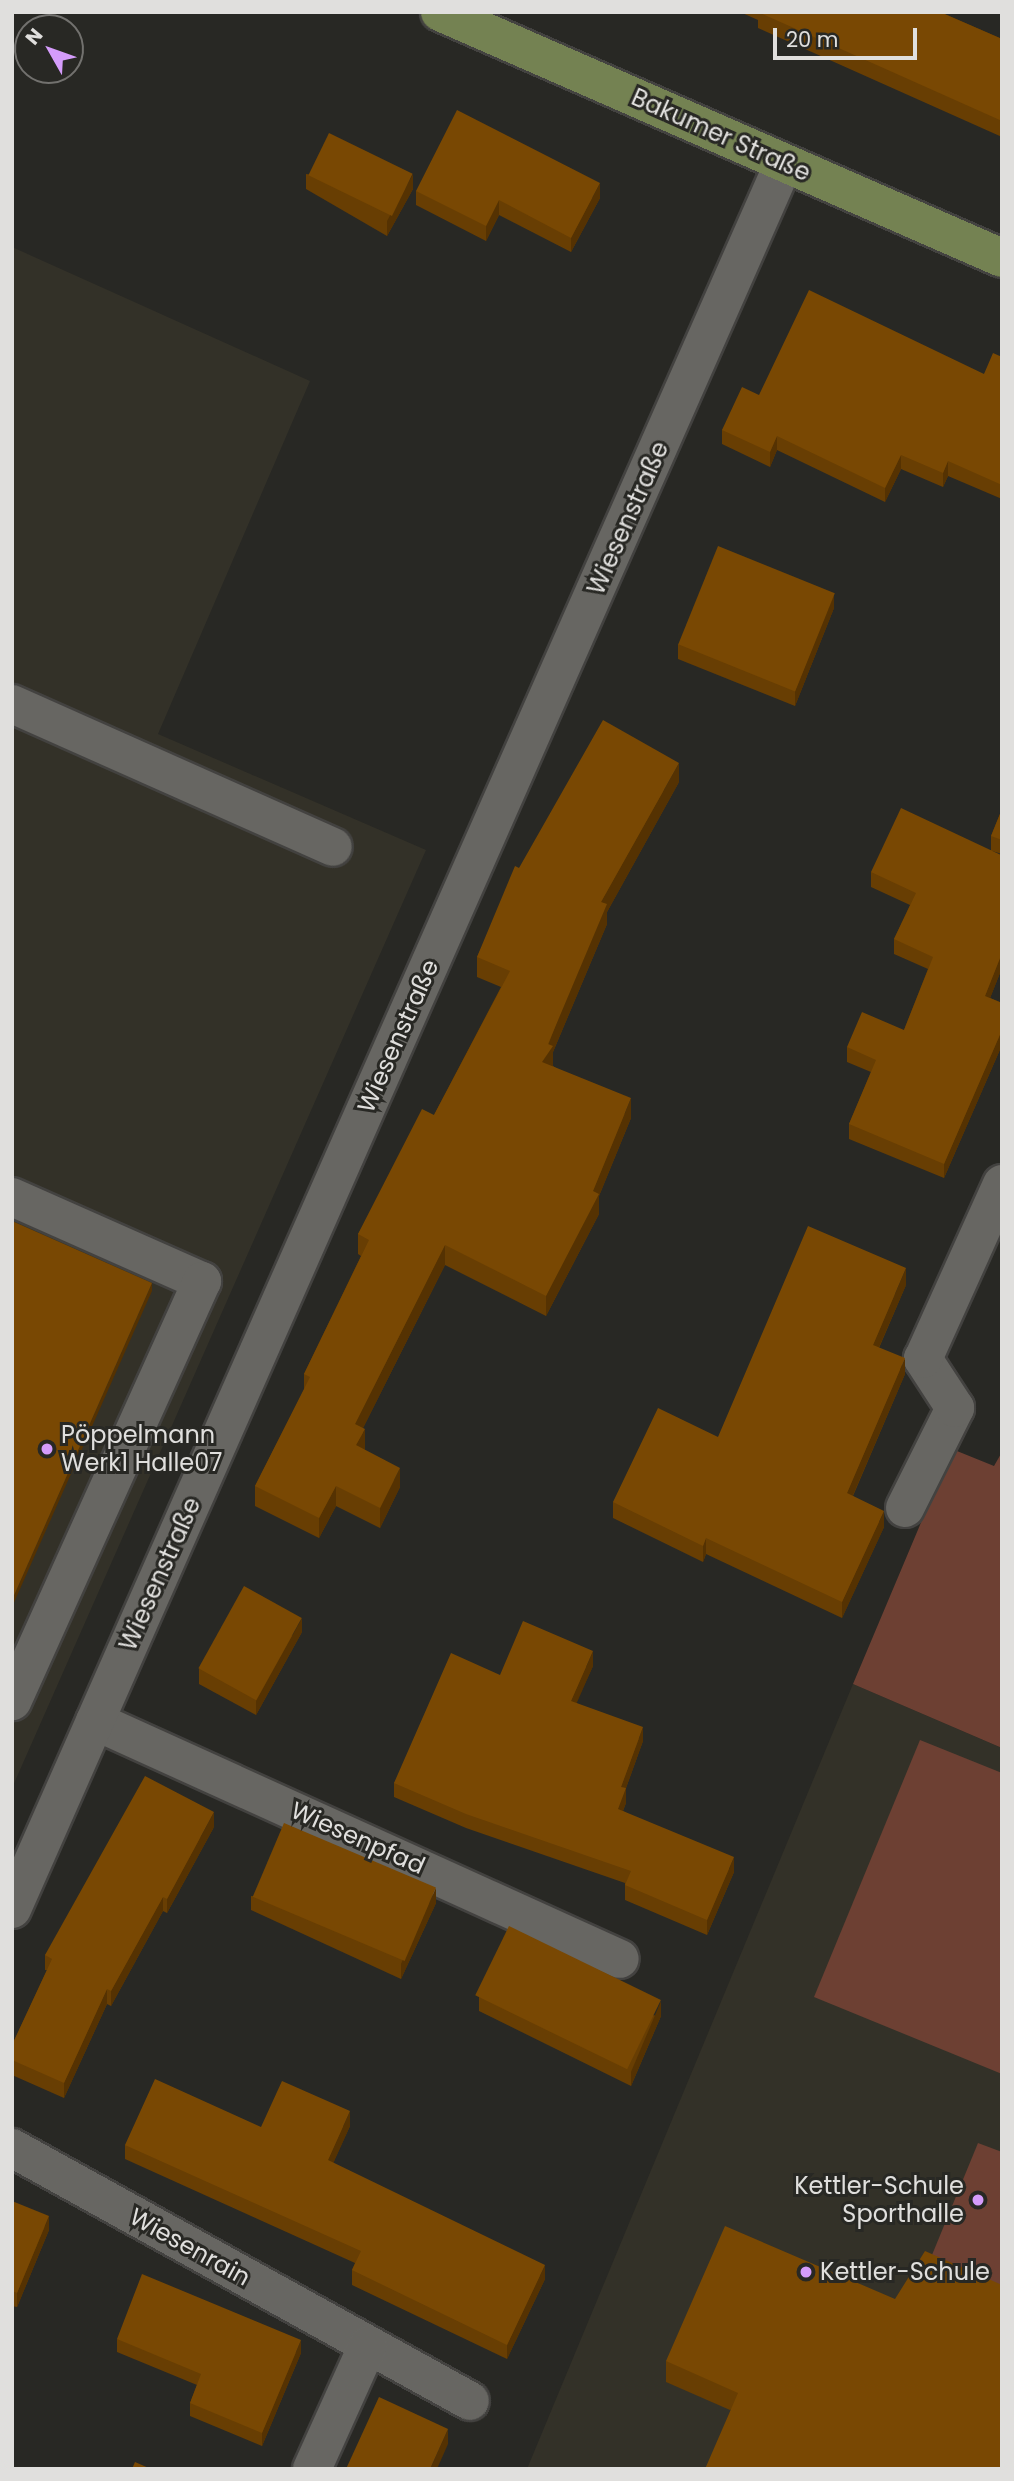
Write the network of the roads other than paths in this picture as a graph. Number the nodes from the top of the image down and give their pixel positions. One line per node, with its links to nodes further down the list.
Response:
1 (440, 12): 2 (main road, Bakumer Straße)
2 (783, 163): 3 (main road, Bakumer Straße); 10 (street, Wiesenstraße)
3 (1002, 258)
4 (12, 704): 5 (street)
5 (333, 847)
6 (1002, 1184): 8 (street)
7 (12, 1197): 9 (street)
8 (905, 1508)
9 (12, 1702)
10 (95, 1721): 11 (street, Wiesenstraße); 12 (street, Wiesenpfad)
11 (12, 1909)
12 (620, 1959)
13 (12, 2148): 14 (street, Wiesenrain)
14 (368, 2345): 15 (street, Wiesenrain); 16 (street)
15 (470, 2401)
16 (312, 2469)

